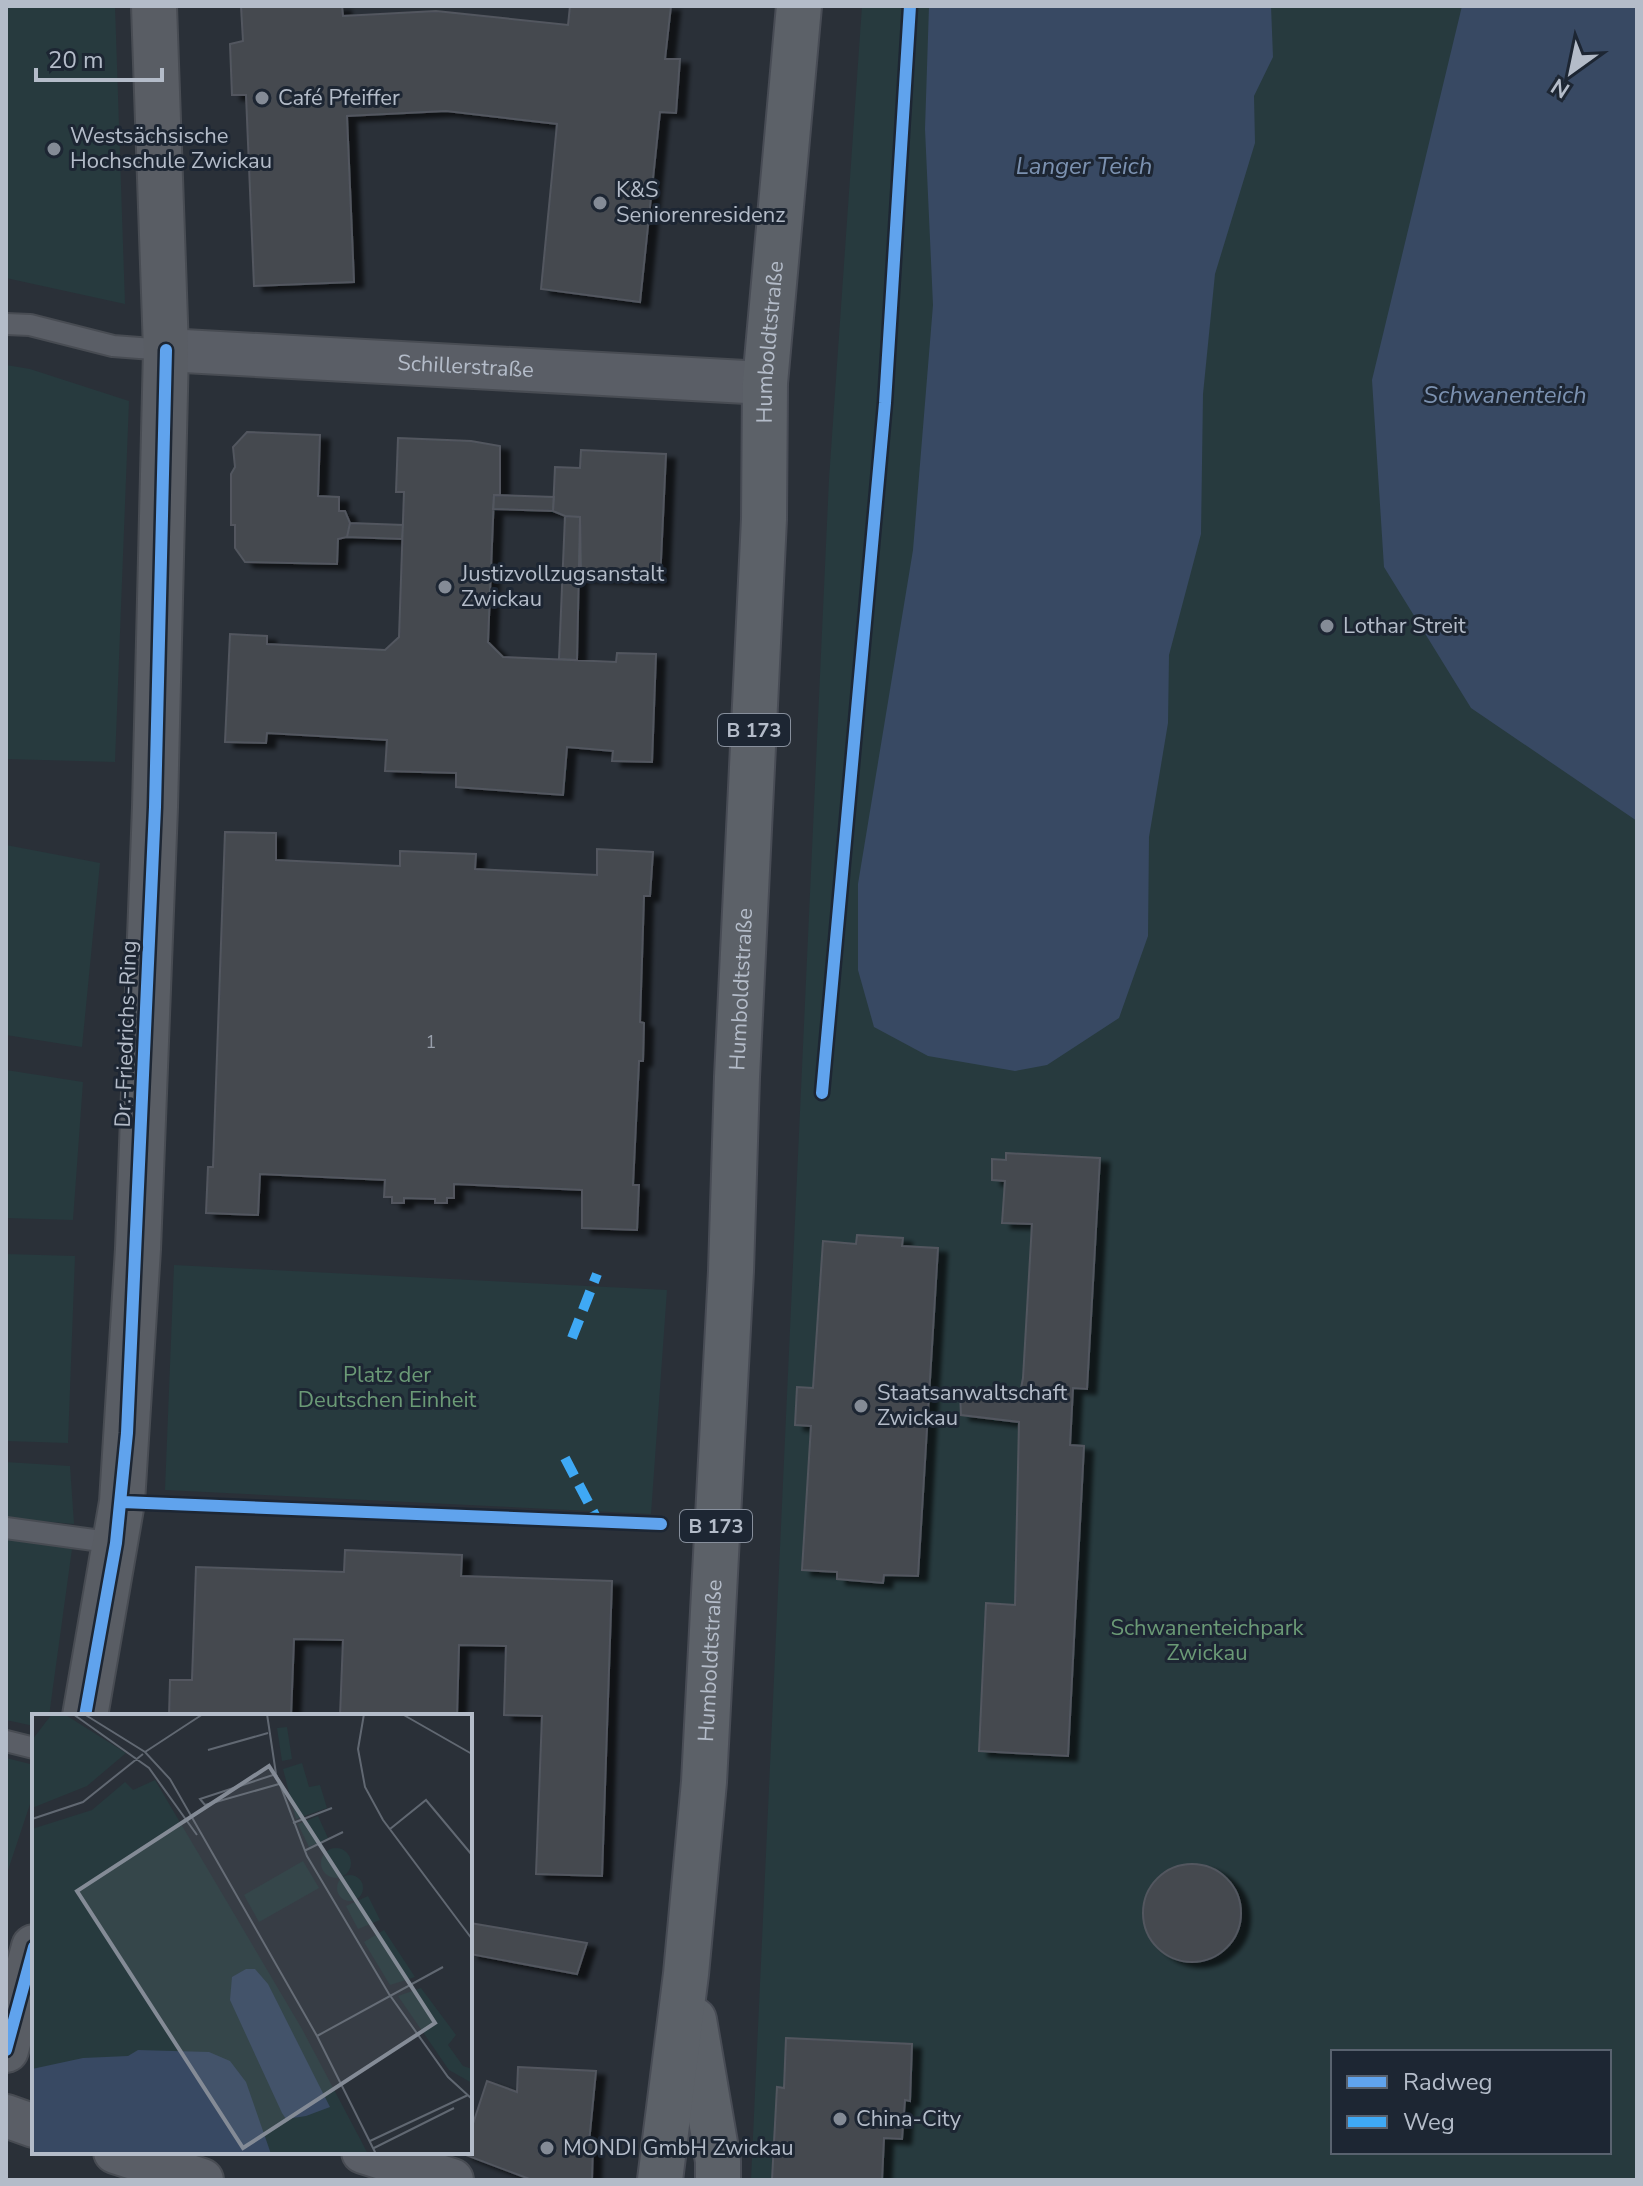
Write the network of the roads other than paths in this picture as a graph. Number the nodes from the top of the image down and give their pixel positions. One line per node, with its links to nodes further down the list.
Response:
1 (154, 6): 4 (main road, Dr.-Friedrichs-Ring)
2 (799, 6): 5 (main road, Humboldtstraße / B 173)
3 (6, 324): 4 (lane)
4 (166, 350): 5 (street, Schillerstraße); 7 (main road, Dr.-Friedrichs-Ring)
5 (765, 383): 12 (main road, Humboldtstraße / B 173)
6 (6, 1528): 7 (lane)
7 (116, 1543): 8 (main road, Dr.-Friedrichs-Ring)
8 (85, 1714)
9 (6, 1741): 10 (lane)
10 (32, 1748)
11 (32, 1958): 13 (main road)
12 (686, 1974): 20 (main road, Humboldtstraße / B 173); 21 (main road, Humboldtstraße / B 173)
13 (16, 2047)
14 (6, 2116): 15 (street)
15 (32, 2125)
16 (121, 2154): 18 (street)
17 (369, 2154): 19 (street)
18 (202, 2180)
19 (452, 2180)
20 (660, 2180)
21 (718, 2180)

